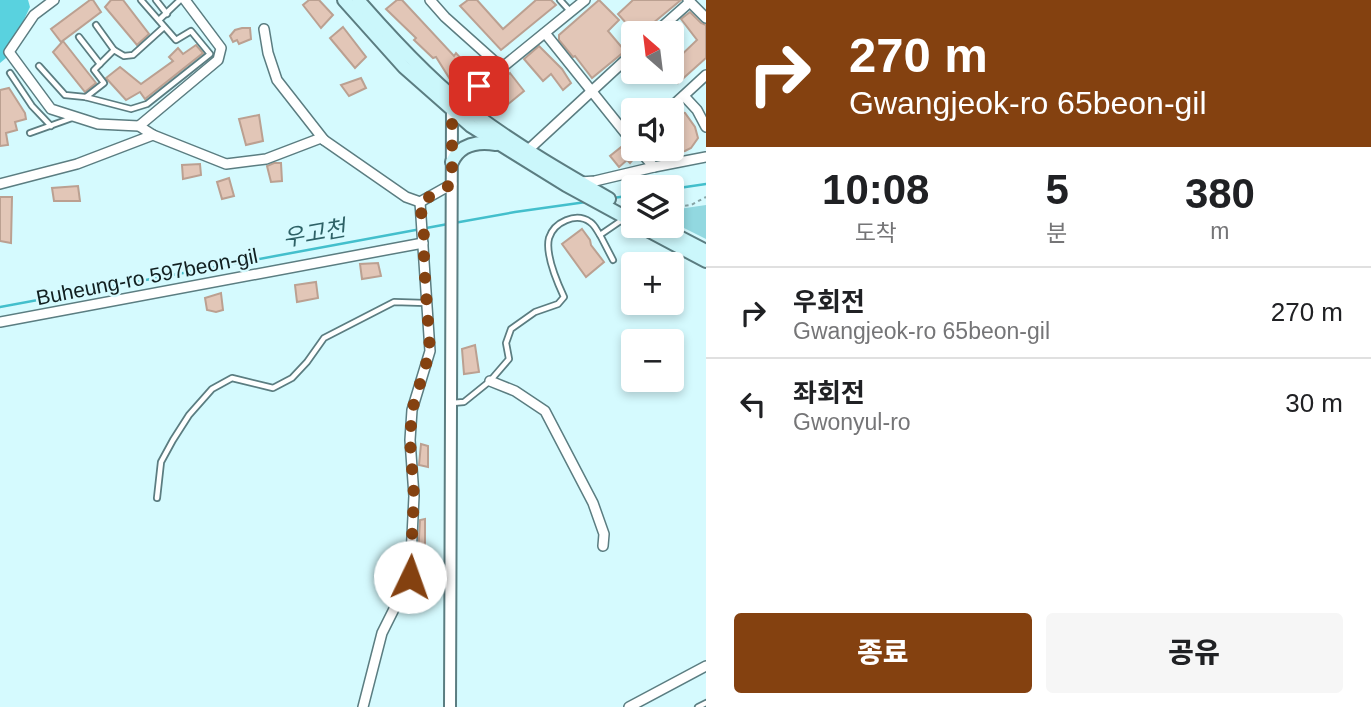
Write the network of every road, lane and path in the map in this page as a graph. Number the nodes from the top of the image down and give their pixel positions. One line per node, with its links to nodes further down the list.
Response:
1 (54, 0): 33 (street)
2 (141, 0): 14 (lane)
3 (156, 0): 12 (lane)
4 (183, 0): 12 (lane); 35 (street)
5 (344, 0): 32 (main road)
6 (358, 0): 32 (main road)
7 (430, 0): 25 (street)
8 (560, 0): 11 (lane)
9 (585, 0): 11 (street)
10 (689, 1): 13 (street); 15 (street)
11 (571, 12): 19 (street)
12 (167, 14): 14 (lane)
13 (706, 18)
14 (159, 20): 17 (lane)
15 (668, 21)
16 (96, 25): 21 (lane)
17 (164, 26): 21 (lane); 30 (lane)
18 (264, 29): 40 (street)
19 (545, 33): 25 (street); 28 (street)
20 (79, 37): 23 (lane)
21 (114, 50): 23 (lane)
22 (621, 63): 28 (street)
23 (100, 64): 30 (lane)
24 (39, 66): 30 (lane)
25 (502, 68): 32 (street)
26 (10, 73): 34 (lane)
27 (706, 75): 29 (street)
28 (591, 90): 37 (street); 42 (street)
29 (684, 96): 31 (street); 36 (street)
30 (85, 97)
31 (682, 98)
32 (456, 105): 41 (main road); 42 (main road); 45 (street)
33 (76, 116): 34 (lane); 35 (street)
34 (51, 126): 38 (lane)
35 (138, 126): 39 (street)
36 (706, 127)
37 (621, 128)
38 (30, 133)
39 (153, 135): 40 (street); 47 (street)
40 (324, 140): 51 (street)
41 (504, 148): 45 (main road); 49 (main road)
42 (527, 150): 49 (main road)
43 (706, 157): 46 (street)
44 (649, 161): 46 (street)
45 (452, 162): 48 (street)
46 (654, 167): 49 (street)
47 (0, 184)
48 (452, 184): 51 (street); 65 (street)
49 (581, 187): 53 (main road)
50 (706, 197): 52 (path)
51 (420, 202): 58 (street)
52 (684, 206)
53 (621, 211)
54 (621, 221): 55 (lane)
55 (600, 235): 60 (lane); 64 (lane)
56 (663, 238): 61 (main road)
57 (681, 238): 59 (main road)
58 (424, 240): 62 (street); 63 (street, Buheung-ro 597beon-gil)
59 (706, 251)
60 (613, 260)
61 (706, 261)
62 (427, 303): 66 (lane); 70 (street)
63 (0, 323)
64 (490, 381): 65 (lane); 67 (street)
65 (451, 403): 71 (street)
66 (157, 498)
67 (603, 546)
68 (706, 666): 72 (street)
69 (706, 702): 73 (lane)
70 (363, 707)
71 (450, 707)
72 (629, 707)
73 (698, 707)

